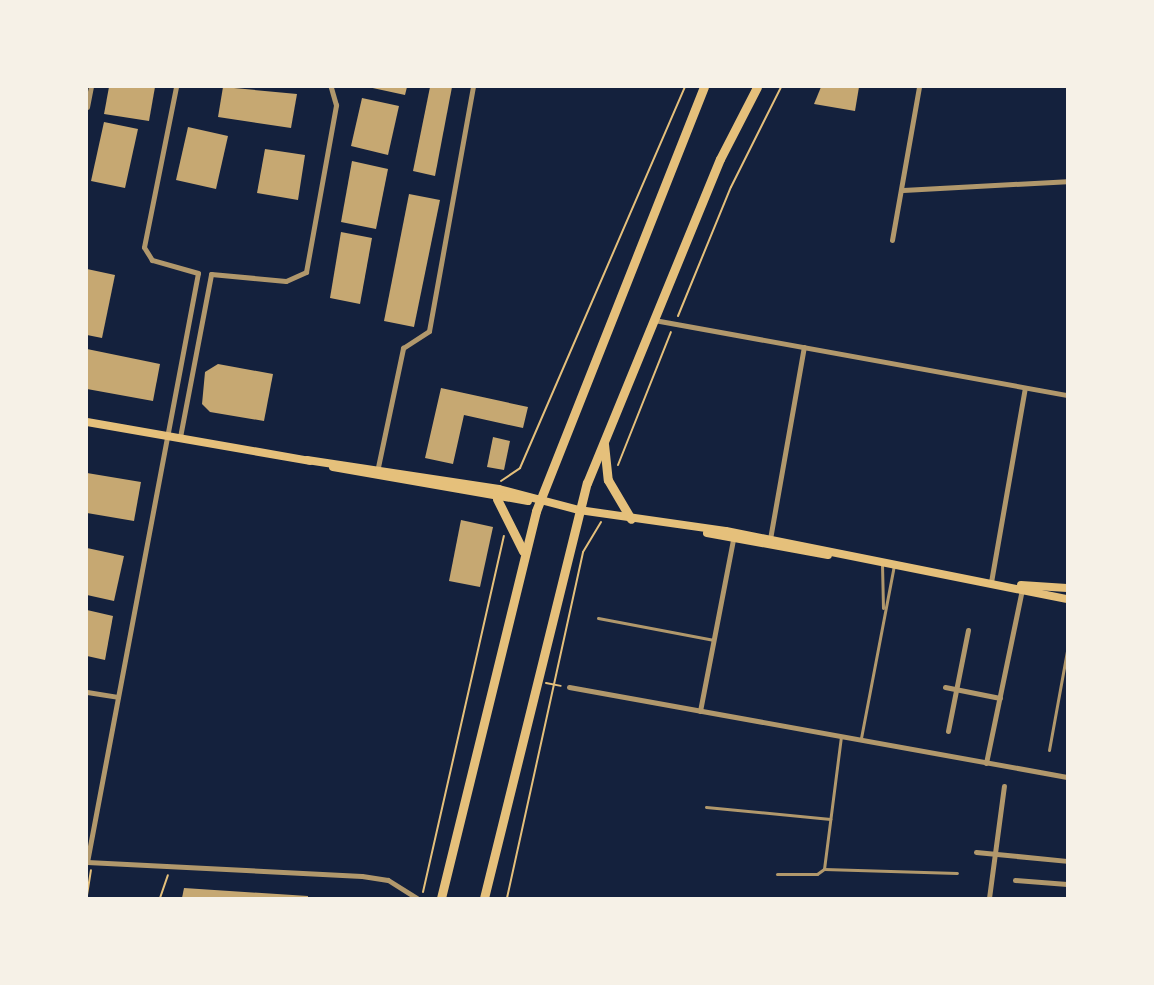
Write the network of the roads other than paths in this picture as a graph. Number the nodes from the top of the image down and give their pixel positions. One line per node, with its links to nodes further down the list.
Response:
1 (91, 87): 8 (street)
2 (176, 87): 14 (street)
3 (331, 87): 15 (street)
4 (473, 87): 23 (street)
5 (704, 87): 25 (highway)
6 (757, 87): 12 (highway)
7 (919, 87): 10 (street)
8 (87, 107)
9 (1067, 181): 10 (street)
10 (903, 190): 11 (street)
11 (892, 240)
12 (654, 320): 13 (street); 21 (highway)
13 (804, 347): 16 (street); 29 (street)
14 (179, 369): 15 (street); 19 (street)
15 (192, 372): 20 (street)
16 (1025, 388): 17 (street); 35 (street)
17 (1067, 395)
18 (87, 422): 19 (main road)
19 (166, 435): 20 (main road); 48 (street)
20 (180, 437): 22 (main road)
21 (604, 440): 26 (highway); 27 (highway)
22 (307, 460): 23 (main road); 24 (main road)
23 (378, 467): 25 (main road)
24 (497, 499): 25 (main road); 31 (highway)
25 (539, 502): 26 (main road); 31 (highway)
26 (579, 510): 27 (main road); 71 (highway)
27 (631, 519): 28 (main road)
28 (688, 528): 29 (main road); 30 (main road)
29 (770, 539): 32 (main road)
30 (733, 540): 32 (main road); 42 (street)
31 (523, 552): 70 (highway)
32 (850, 556): 33 (main road)
33 (882, 562): 34 (main road); 39 (lane)
34 (895, 564): 35 (main road); 39 (lane)
35 (991, 582): 36 (main road); 37 (main road)
36 (1067, 588)
37 (1022, 589): 38 (main road); 49 (street)
38 (1067, 599)
39 (883, 613): 53 (lane)
40 (598, 618): 42 (lane)
41 (968, 630): 46 (street)
42 (714, 640): 50 (street)
43 (1067, 651): 54 (lane)
44 (569, 687): 50 (street)
45 (945, 687): 46 (street)
46 (956, 690): 49 (street); 51 (street)
47 (87, 692): 48 (street)
48 (118, 697): 63 (street)
49 (1000, 698): 55 (street)
50 (700, 711): 52 (street)
51 (948, 731)
52 (840, 736): 53 (street); 59 (lane)
53 (861, 740): 55 (street)
54 (1049, 750)
55 (987, 763): 56 (street)
56 (1067, 777)
57 (1004, 786): 61 (street)
58 (706, 807): 59 (lane)
59 (830, 819): 64 (lane)
60 (976, 852): 61 (street)
61 (993, 854): 62 (street); 72 (street)
62 (1067, 861)
63 (89, 862): 69 (street)
64 (824, 869): 65 (lane); 66 (lane)
65 (957, 873)
66 (777, 874)
67 (1015, 880): 68 (street)
68 (1067, 884)
69 (419, 898)
70 (441, 898)
71 (484, 898)
72 (989, 898)

